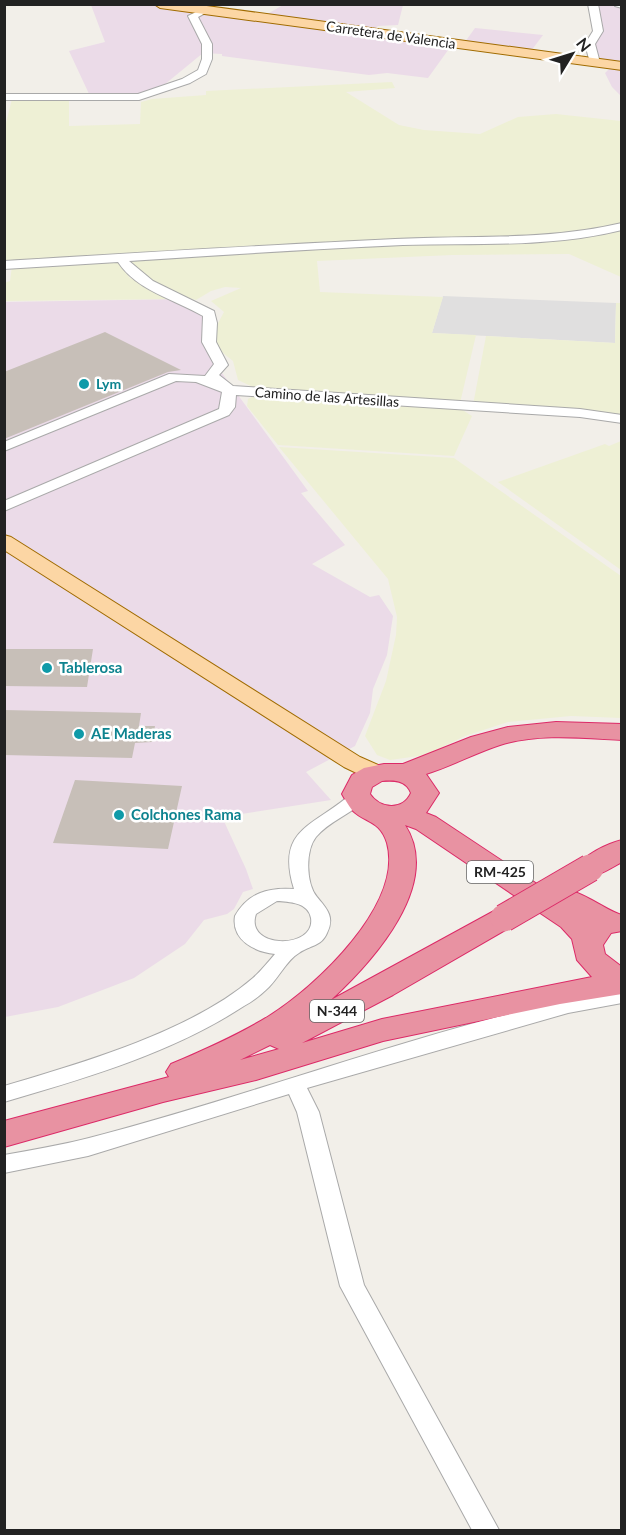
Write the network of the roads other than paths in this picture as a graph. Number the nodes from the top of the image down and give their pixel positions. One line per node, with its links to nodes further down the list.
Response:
1 (160, 4): 3 (main road, Carretera de Valencia)
2 (593, 4): 4 (street)
3 (204, 11): 4 (main road, Carretera de Valencia); 6 (street)
4 (592, 62): 5 (main road, Carretera de Valencia)
5 (621, 66)
6 (4, 97)
7 (621, 226): 8 (street)
8 (122, 259): 9 (street); 10 (street)
9 (4, 265)
10 (229, 390): 11 (street, Camino de las Artesillas); 12 (street, Camino de las Artesillas); 13 (street)
11 (621, 419)
12 (4, 447)
13 (4, 507)
14 (4, 541): 17 (main road)
15 (4, 554): 17 (main road)
16 (621, 732): 17 (highway)
17 (384, 796): 19 (street); 22 (highway, RM-425); 24 (highway, RM-425); 32 (highway)
18 (621, 849): 30 (highway, N-344, bridge)
19 (299, 863): 20 (street); 21 (street)
20 (265, 897): 21 (street); 23 (street)
21 (308, 900): 25 (street)
22 (617, 922): 24 (highway)
23 (256, 941): 25 (street); 28 (street)
24 (589, 942): 26 (highway)
25 (292, 947): 28 (street)
26 (621, 981): 30 (highway)
27 (621, 996): 29 (street)
28 (237, 1001): 31 (street)
29 (295, 1085): 34 (street); 35 (street)
30 (162, 1090): 32 (highway, N-344)
31 (4, 1094)
32 (75, 1116): 33 (highway, N-344)
33 (4, 1134)
34 (4, 1164)
35 (486, 1530)

